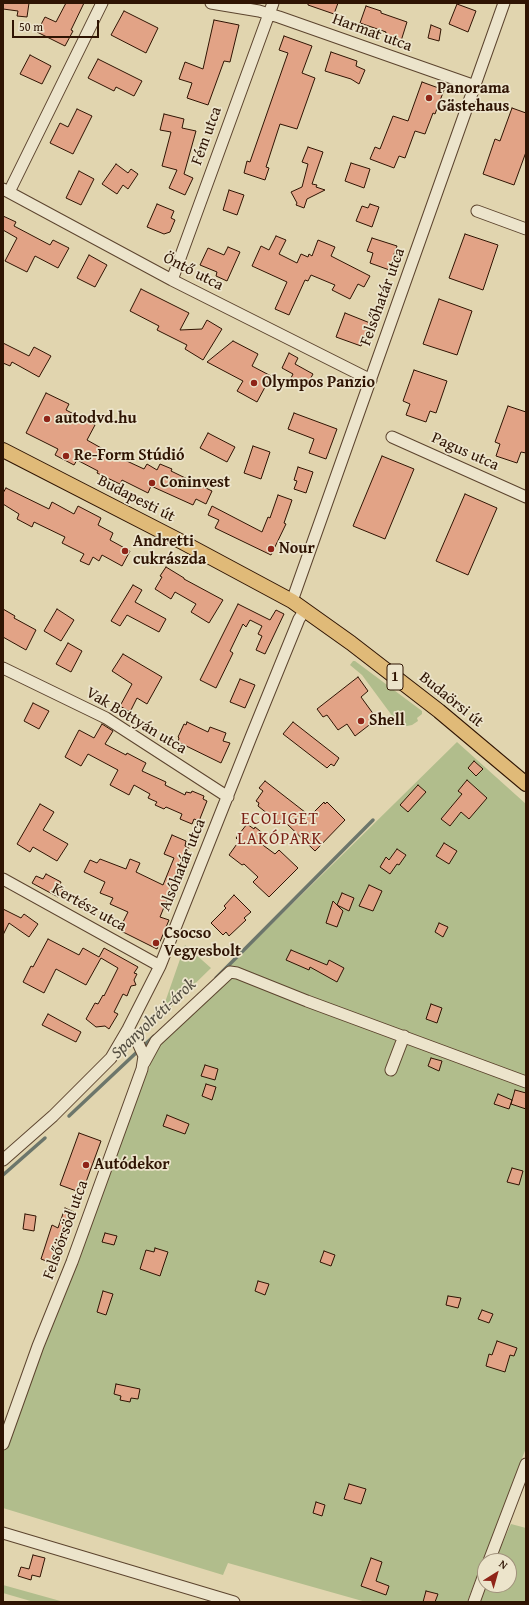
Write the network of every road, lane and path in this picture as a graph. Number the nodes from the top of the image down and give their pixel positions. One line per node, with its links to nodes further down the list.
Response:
1 (102, 3): 7 (street)
2 (211, 3): 5 (street, Harmat utca)
3 (273, 3): 5 (street, Fém utca)
4 (504, 3): 6 (street, Felsőhatár utca)
5 (269, 14): 6 (street, Harmat utca); 10 (street, Fém utca)
6 (475, 86): 11 (street, Felsőhatár utca)
7 (6, 191): 10 (street, Öntő utca)
8 (478, 211): 9 (street)
9 (526, 229)
10 (172, 280): 11 (street, Öntő utca)
11 (371, 380): 15 (street, Felsőhatár utca)
12 (392, 437): 14 (street, Pagus utca)
13 (3, 450): 15 (main road, Budapesti út / 1)
14 (526, 497)
15 (292, 601): 16 (main road, Budapesti út / 1)
16 (310, 613): 18 (main road, Budaörsi út / 1); 19 (street, Alsóhatár utca)
17 (3, 668): 19 (street, Vak Bottyán utca)
18 (526, 784)
19 (228, 797): 21 (street, Alsóhatár utca)
20 (3, 878): 21 (street, Kertész utca)
21 (160, 966): 22 (street, Alsóhatár utca)
22 (128, 1029): 24 (street); 27 (street, Alsóhatár utca)
23 (404, 1036): 24 (street); 25 (street); 26 (street)
24 (144, 1060): 28 (street, Felsőörsöd utca)
25 (391, 1070)
26 (526, 1082)
27 (3, 1160)
28 (3, 1444)
29 (526, 1464): 31 (street)
30 (3, 1533): 32 (street)
31 (492, 1553)
32 (234, 1602)

